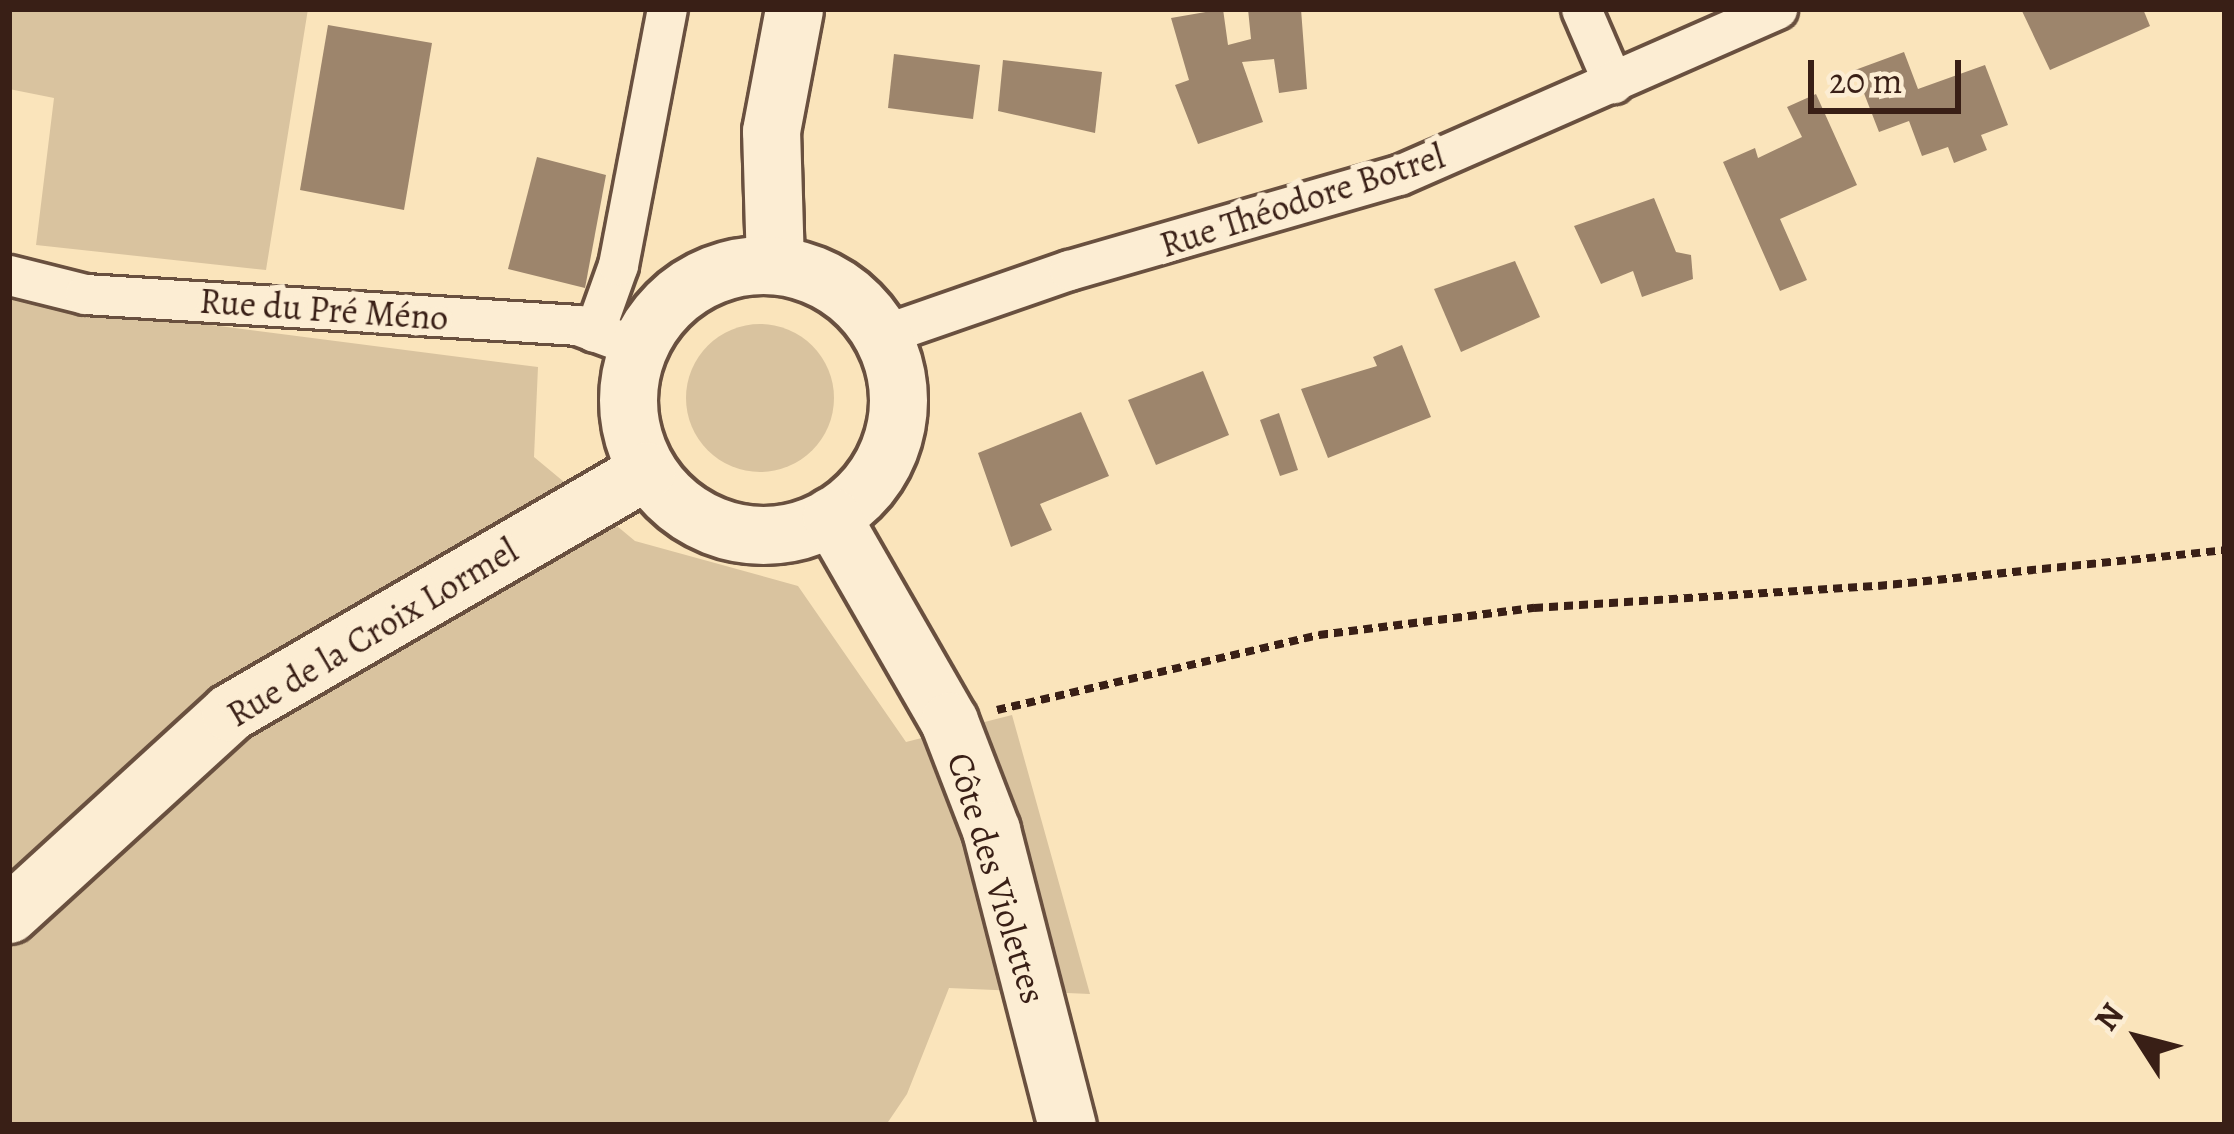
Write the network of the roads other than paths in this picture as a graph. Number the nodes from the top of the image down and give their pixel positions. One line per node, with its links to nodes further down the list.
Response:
1 (667, 9): 9 (street)
2 (794, 9): 6 (street)
3 (1580, 9): 5 (street)
4 (1777, 9): 5 (street, Rue Théodore Botrel)
5 (1613, 83): 8 (street, Rue Théodore Botrel)
6 (776, 264): 8 (street); 9 (street)
7 (9, 275): 9 (street, Rue du Pré Méno)
8 (882, 335): 11 (street)
9 (616, 339): 10 (street)
10 (646, 471): 11 (street); 12 (street, Rue de la Croix Lormel)
11 (830, 516): 13 (street, Côte des Violettes)
12 (9, 914)
13 (1067, 1125)

